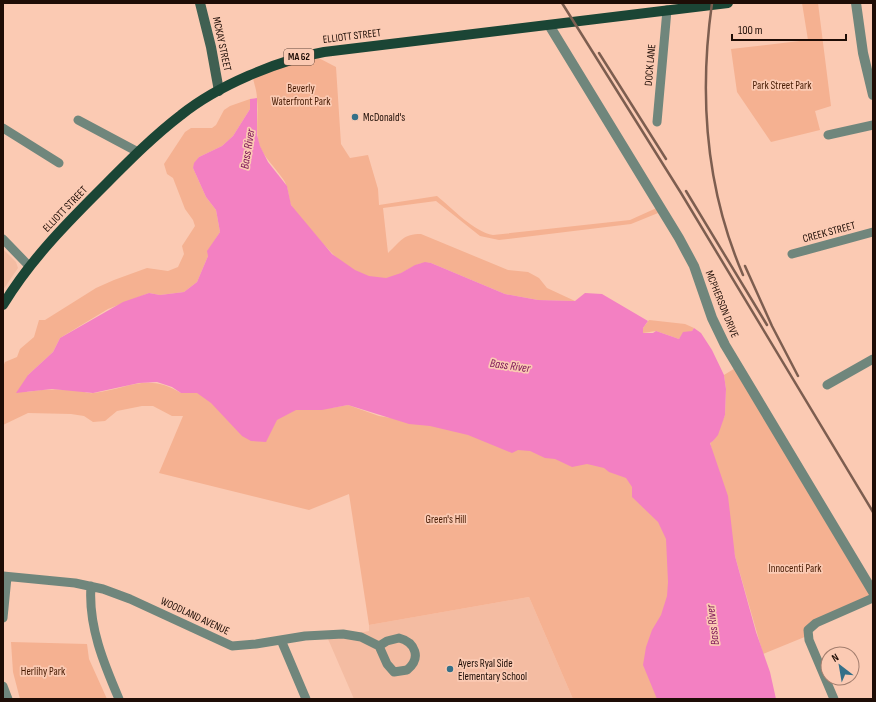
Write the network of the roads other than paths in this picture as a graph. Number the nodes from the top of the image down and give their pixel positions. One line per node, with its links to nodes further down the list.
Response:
1 (200, 3): 6 (main road, MCKAY STREET)
2 (728, 3): 4 (main road, ELLIOTT STREET / MA 62)
3 (856, 3): 7 (street)
4 (667, 7): 5 (main road, ELLIOTT STREET / MA 62); 9 (street, DOCK LANE)
5 (549, 25): 6 (main road, ELLIOTT STREET / MA 62); 24 (street, MCPHERSON DRIVE)
6 (219, 91): 13 (main road, ELLIOTT STREET / MA 62)
7 (873, 94)
8 (78, 120): 13 (street)
9 (657, 122)
10 (873, 125): 12 (street)
11 (3, 128): 14 (street)
12 (828, 135)
13 (138, 152): 18 (main road, ELLIOTT STREET / MA 62)
14 (60, 163)
15 (873, 232): 17 (street, CREEK STREET)
16 (3, 240): 18 (street)
17 (792, 254)
18 (29, 266): 19 (main road, ELLIOTT STREET / MA 62)
19 (3, 305)
20 (873, 359): 21 (street)
21 (827, 385)
22 (5, 577): 23 (street, WOODLAND AVENUE); 26 (street)
23 (91, 586): 27 (street, WOODLAND AVENUE); 32 (street)
24 (873, 592)
25 (873, 598): 33 (street)
26 (3, 618)
27 (281, 640): 28 (street, WOODLAND AVENUE); 30 (street)
28 (379, 646)
29 (3, 686): 31 (street)
30 (302, 698)
31 (8, 699)
32 (119, 699)
33 (834, 699)

